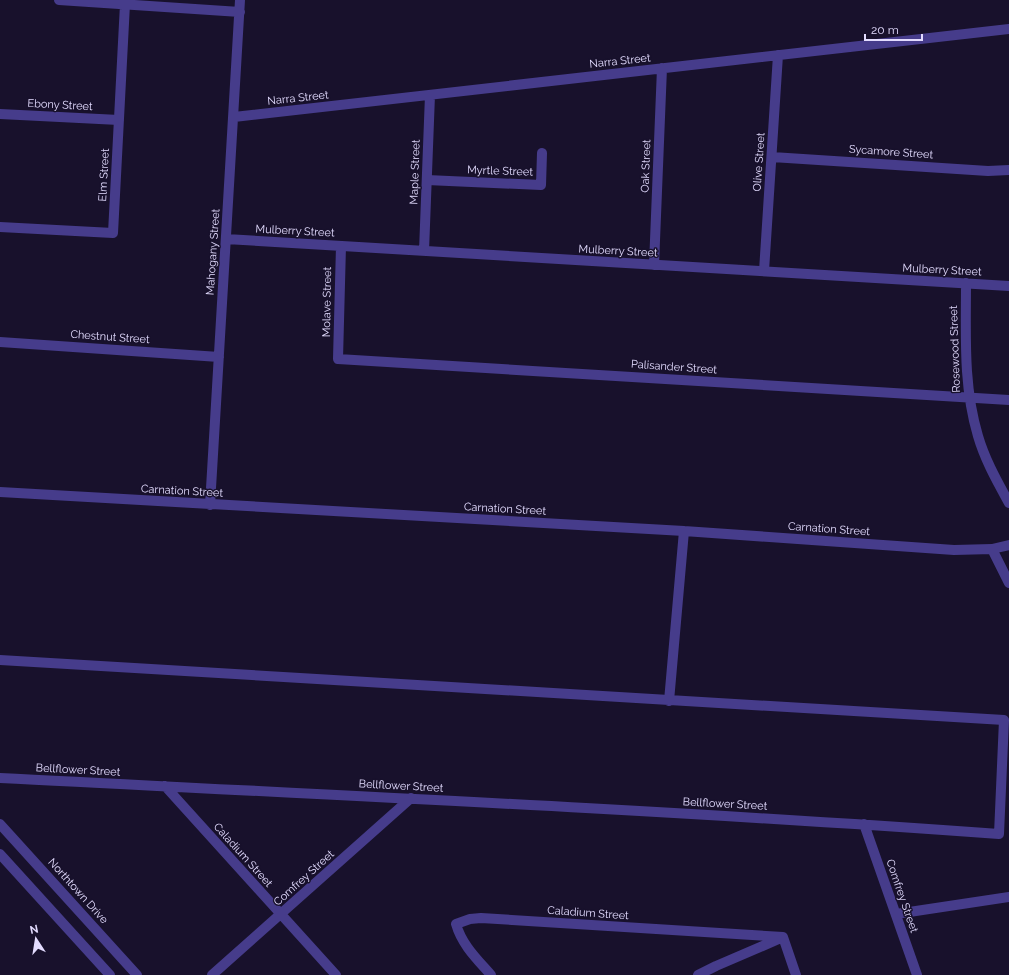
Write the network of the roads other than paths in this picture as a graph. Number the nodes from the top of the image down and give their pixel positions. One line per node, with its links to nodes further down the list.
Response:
1 (59, 0): 3 (street)
2 (240, 0): 4 (street, Mahogany Street)
3 (125, 4): 4 (street); 11 (street, Elm Street)
4 (240, 12): 10 (street, Mahogany Street)
5 (1009, 29): 6 (street, Narra Street)
6 (778, 55): 7 (street, Narra Street); 13 (street, Olive Street)
7 (662, 68): 8 (street, Narra Street); 20 (street, Oak Street)
8 (430, 94): 10 (street, Narra Street); 15 (street, Maple Street)
9 (0, 114): 11 (street, Ebony Street)
10 (234, 117): 17 (street, Mahogany Street)
11 (119, 120): 16 (street, Elm Street)
12 (542, 153): 15 (street, Myrtle Street)
13 (772, 157): 14 (street, Sycamore Street); 21 (street, Olive Street)
14 (1009, 170)
15 (427, 180): 19 (street, Maple Street)
16 (0, 227)
17 (226, 239): 18 (street, Mulberry Street); 25 (street, Mahogany Street)
18 (341, 246): 19 (street, Mulberry Street); 26 (street, Molave Street)
19 (424, 251): 20 (street, Mulberry Street)
20 (654, 265): 21 (street, Mulberry Street)
21 (764, 271): 22 (street, Mulberry Street)
22 (966, 283): 23 (street, Mulberry Street); 27 (street, Rosewood Street)
23 (1009, 286)
24 (0, 342): 25 (street, Chestnut Street)
25 (219, 357): 31 (street, Mahogany Street)
26 (338, 359): 27 (street, Palisander Street)
27 (969, 398): 28 (street, Palisander Street); 30 (street, Rosewood Street)
28 (1009, 400)
29 (0, 492): 31 (street, Carnation Street)
30 (1009, 503)
31 (210, 505): 32 (street, Carnation Street)
32 (684, 531): 34 (street, Carnation Street); 37 (street)
33 (1009, 545): 34 (street, Carnation Street)
34 (992, 549): 35 (street)
35 (1009, 583)
36 (0, 660): 37 (street, Bellflower Street)
37 (669, 701): 42 (street, Bellflower Street)
38 (0, 778): 39 (street, Bellflower Street)
39 (165, 786): 40 (street, Bellflower Street); 45 (street, Caladium Street)
40 (411, 798): 42 (street, Bellflower Street); 45 (street, Comfrey Street)
41 (0, 824): 49 (street, Northtown Drive)
42 (864, 824): 46 (street, Comfrey Street)
43 (0, 854): 48 (street)
44 (1009, 897): 46 (street)
45 (281, 914): 50 (street, Comfrey Street); 51 (street, Caladium Street)
46 (896, 914): 55 (street, Comfrey Street)
47 (783, 938): 52 (street, Caladium Street); 53 (street); 54 (street)
48 (110, 975)
49 (137, 975)
50 (212, 975)
51 (336, 975)
52 (491, 975)
53 (698, 975)
54 (796, 975)
55 (917, 975)

